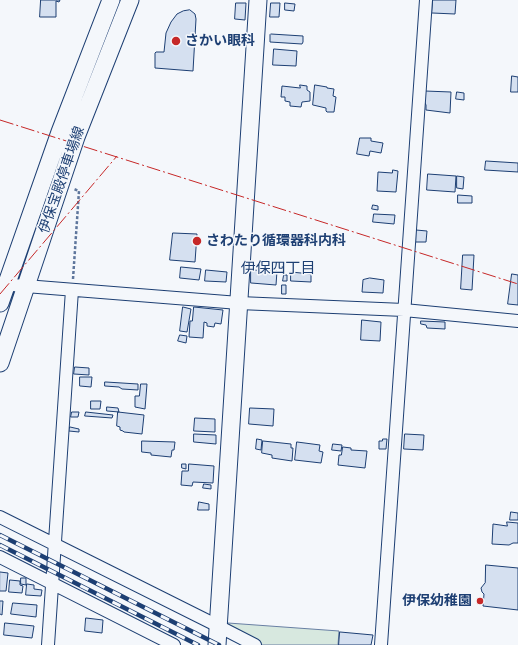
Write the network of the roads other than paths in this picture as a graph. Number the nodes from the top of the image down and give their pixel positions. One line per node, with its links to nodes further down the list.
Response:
1 (111, 0): 5 (main road, 伊保宝殿停車場線)
2 (130, 0): 6 (main road, 伊保宝殿停車場線)
3 (258, 0): 9 (main road)
4 (426, 0): 10 (street)
5 (3, 284): 6 (street); 8 (main road, 伊保宝殿停車場線)
6 (26, 286): 7 (street); 12 (main road, 伊保宝殿停車場線)
7 (72, 290): 9 (street); 14 (street)
8 (0, 303)
9 (239, 303): 10 (street); 17 (main road)
10 (404, 310): 11 (street); 22 (street)
11 (518, 321)
12 (0, 363)
13 (0, 516): 14 (street)
14 (55, 544): 16 (street); 17 (street)
15 (0, 557): 16 (street)
16 (53, 584): 18 (street); 19 (street)
17 (218, 626): 20 (main road); 21 (street)
18 (48, 645)
19 (174, 645)
20 (217, 645)
21 (255, 645)
22 (381, 645)

